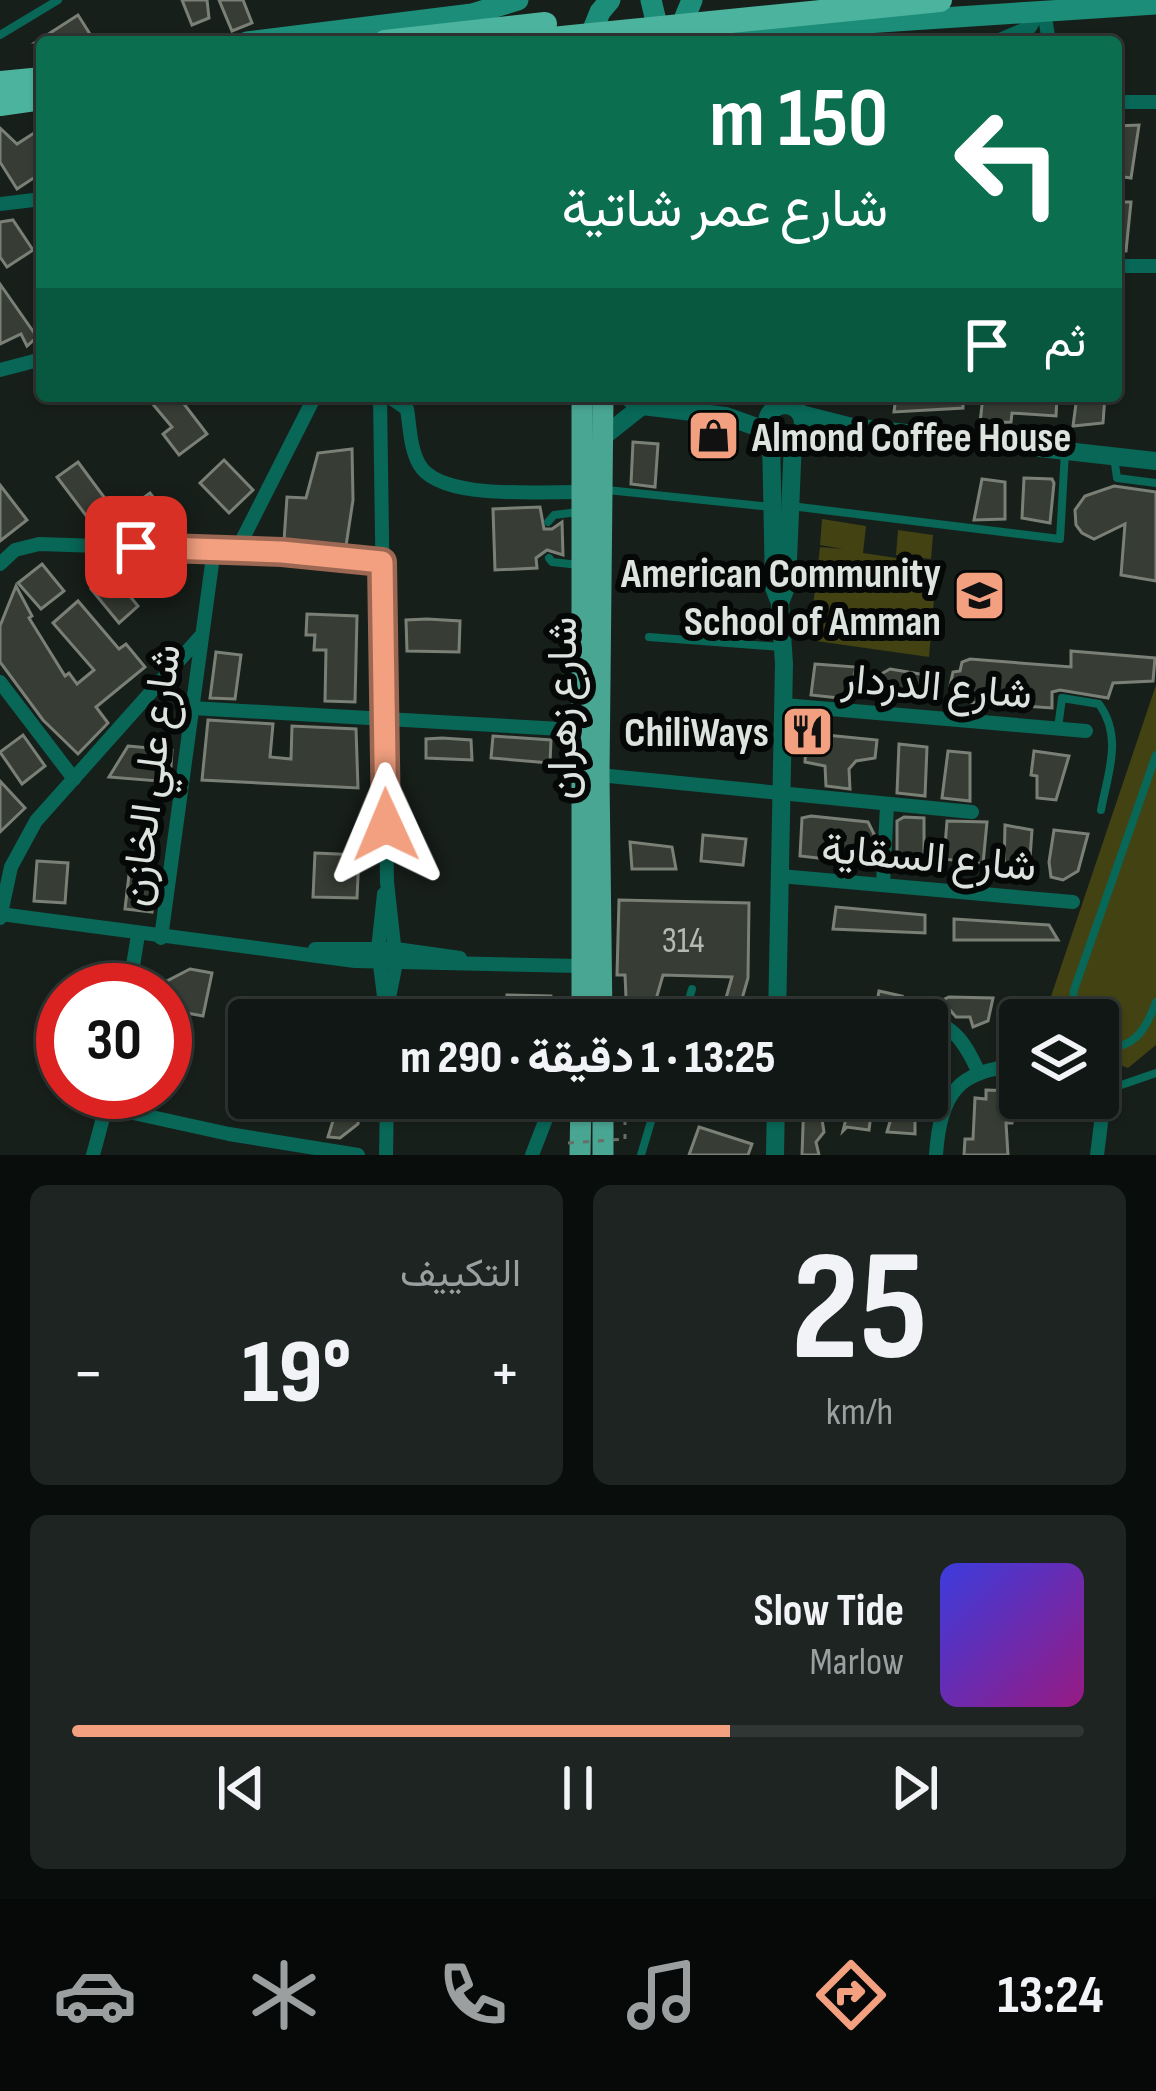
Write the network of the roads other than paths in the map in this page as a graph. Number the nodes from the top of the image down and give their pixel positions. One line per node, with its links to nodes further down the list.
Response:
1 (58, 0): 13 (lane)
2 (518, 0): 11 (main road)
3 (533, 0): 17 (main road)
4 (590, 0): 18 (main road)
5 (610, 0): 20 (main road)
6 (650, 0): 21 (main road)
7 (692, 0): 22 (main road)
8 (774, 0): 15 (highway, bridge)
9 (940, 0): 19 (highway, bridge)
10 (1156, 4): 12 (main road)
11 (476, 7): 14 (main road); 16 (main road)
12 (1041, 11): 23 (main road); 24 (street); 25 (street)
13 (0, 35)
14 (295, 36)
15 (441, 36)
16 (489, 36)
17 (526, 36)
18 (574, 36)
19 (585, 36)
20 (590, 36)
21 (655, 36)
22 (692, 36)
23 (753, 36)
24 (1009, 36)
25 (1047, 36)
26 (36, 80): 27 (highway)
27 (0, 83)
28 (36, 99): 31 (highway)
29 (1122, 102): 30 (street)
30 (1156, 102)
31 (0, 104)
32 (36, 200): 33 (street)
33 (0, 204)
34 (1122, 266): 35 (street)
35 (1156, 266)
36 (36, 361): 37 (street)
37 (0, 370)
38 (312, 402): 59 (street)
39 (384, 402): 61 (street)
40 (395, 402): 55 (street)
41 (582, 402): 55 (main road, شارع زهران)
42 (603, 402): 49 (main road, شارع زهران)
43 (633, 402): 49 (street)
44 (640, 402): 46 (street)
45 (790, 404): 46 (street); 47 (street); 48 (street); 50 (street)
46 (726, 416): 48 (street)
47 (852, 427): 50 (street); 51 (street)
48 (770, 433): 50 (street); 56 (street)
49 (603, 437): 55 (main road, شارع زهران)
50 (796, 437): 56 (street)
51 (1066, 450): 52 (street); 56 (lane)
52 (1114, 456): 53 (street); 54 (lane)
53 (1156, 461)
54 (1156, 483)
55 (587, 497): 56 (lane); 57 (lane); 63 (main road, شارع زهران); 75 (main road, شارع زهران)
56 (781, 506): 66 (street)
57 (548, 522)
58 (214, 549): 59 (street); 62 (street); 64 (street, شارع علي الخازن)
59 (237, 550): 61 (street)
60 (549, 558): 63 (lane)
61 (382, 562): 70 (street)
62 (0, 564)
63 (579, 566): 72 (main road, شارع زهران)
64 (200, 637): 69 (street, شارع علي الخازن); 76 (street)
65 (649, 638): 66 (lane)
66 (783, 646): 68 (street)
67 (0, 682): 76 (street)
68 (784, 705): 71 (street, شارع الدردار); 77 (street)
69 (192, 708): 70 (street); 87 (street, شارع علي الخازن)
70 (384, 718): 72 (street); 82 (street)
71 (1058, 728): 73 (street, شارع الدردار); 79 (lane)
72 (579, 730): 91 (main road, شارع زهران)
73 (1086, 731)
74 (1156, 755): 99 (lane)
75 (599, 775): 77 (street); 96 (main road, شارع زهران)
76 (74, 779): 85 (street)
77 (783, 794): 78 (street); 81 (street)
78 (887, 805): 80 (street); 83 (street)
79 (1101, 810)
80 (972, 812)
81 (779, 876): 83 (street, شارع السقاية); 98 (street)
82 (387, 882): 88 (street); 89 (street)
83 (883, 884): 84 (street, شارع السقاية)
84 (1073, 902)
85 (0, 915): 86 (street)
86 (138, 935): 87 (street); 90 (street)
87 (161, 938): 88 (street)
88 (379, 956): 89 (street); 93 (street)
89 (396, 956): 91 (street); 94 (street)
90 (133, 963)
91 (581, 966): 95 (main road, شارع زهران)
92 (692, 989): 97 (lane)
93 (385, 999)
94 (389, 999)
95 (582, 999)
96 (602, 999)
97 (689, 999)
98 (777, 999)
99 (1073, 999)
100 (1156, 1002): 102 (lane)
101 (948, 1029): 105 (street)
102 (1152, 1029): 103 (lane)
103 (1119, 1046)
104 (999, 1069): 105 (street)
105 (979, 1072): 125 (street)
106 (1156, 1073): 107 (lane)
107 (1119, 1088)
108 (103, 1119): 118 (street)
109 (177, 1119): 119 (street)
110 (387, 1119): 120 (street)
111 (546, 1119): 121 (street)
112 (578, 1119): 117 (main road)
113 (603, 1119): 122 (main road)
114 (651, 1119): 123 (lane)
115 (776, 1119): 124 (street)
116 (1102, 1119): 126 (street)
117 (574, 1149)
118 (93, 1155)
119 (358, 1155)
120 (386, 1155)
121 (532, 1155)
122 (604, 1155)
123 (640, 1155)
124 (775, 1155)
125 (936, 1155)
126 (1097, 1155)

